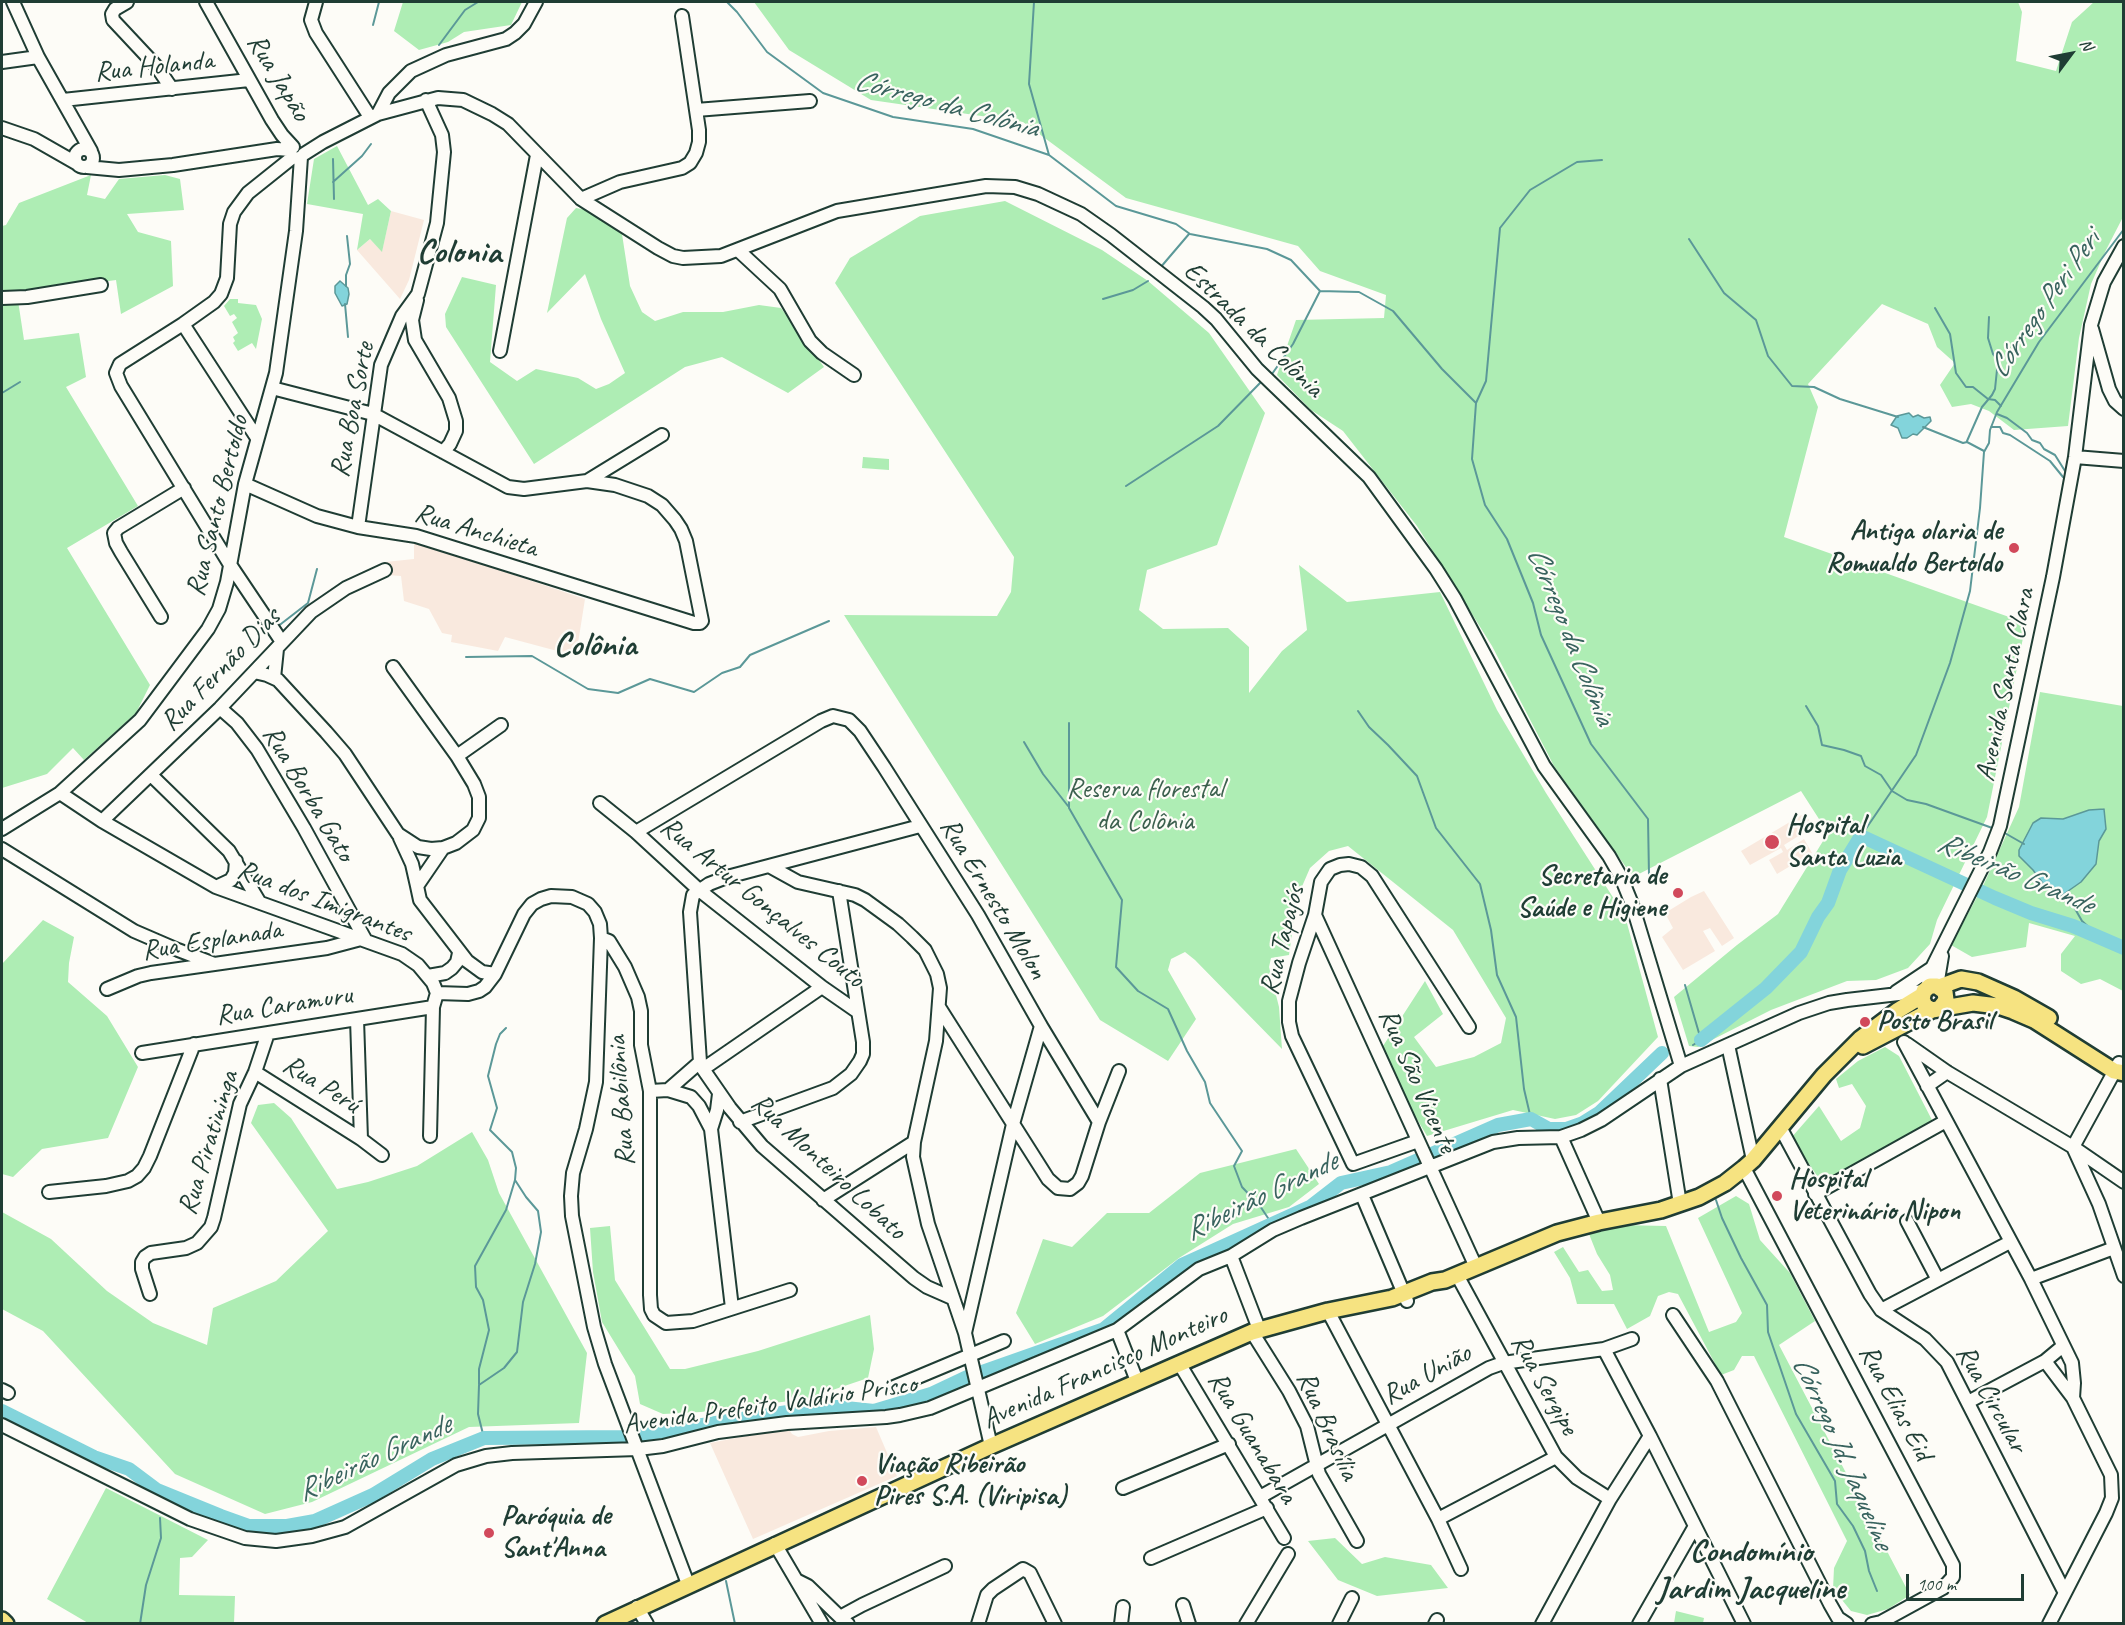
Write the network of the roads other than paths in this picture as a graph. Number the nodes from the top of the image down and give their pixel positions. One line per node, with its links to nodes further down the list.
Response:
1 (13, 2): 7 (street)
2 (127, 2): 10 (street)
3 (206, 2): 9 (street, Rua Japão)
4 (315, 2): 15 (street)
5 (536, 2): 15 (street)
6 (682, 16): 14 (street)
7 (38, 57): 8 (street); 11 (street)
8 (2, 62)
9 (249, 80): 10 (street, Rua Holanda); 17 (street, Rua Japão)
10 (172, 89): 11 (street, Rua Holanda)
11 (63, 99): 19 (street)
12 (426, 100): 15 (street, Estrada da Colônia); 18 (street, Estrada da Colônia); 24 (street, Rua Boa Sorte)
13 (810, 101): 14 (street)
14 (696, 110): 20 (street)
15 (374, 116): 17 (street, Estrada da Colônia)
16 (2, 128): 19 (street)
17 (297, 153): 19 (street, Estrada da Colônia); 26 (street); 30 (street, Rua Santo Bertoldo)
18 (537, 155): 20 (street, Estrada da Colônia); 28 (street)
19 (84, 156)
20 (581, 199): 22 (street, Estrada da Colônia)
21 (2124, 246): 27 (street, Avenida Santa Clara)
22 (739, 250): 29 (street); 97 (street, Estrada da Colônia)
23 (101, 285): 25 (street)
24 (418, 294): 32 (street, Rua Boa Sorte); 35 (street)
25 (2, 298)
26 (183, 324): 34 (street); 40 (street)
27 (2091, 325): 31 (street); 36 (street, Avenida Santa Clara)
28 (500, 351)
29 (854, 375)
30 (272, 388): 32 (street); 34 (street, Rua Santo Bertoldo)
31 (2124, 409)
32 (373, 414): 35 (street); 41 (street, Rua Boa Sorte)
33 (662, 435): 38 (street)
34 (257, 438): 39 (street, Rua Santo Bertoldo)
35 (443, 452): 38 (street)
36 (2075, 457): 37 (street); 72 (street, Avenida Santa Clara)
37 (2124, 461)
38 (587, 481): 41 (street, Rua Anchieta)
39 (245, 484): 41 (street, Rua Anchieta); 42 (street, Rua Santo Bertoldo)
40 (184, 488): 42 (street); 44 (street)
41 (358, 526)
42 (229, 563): 45 (street); 53 (street, Rua Santo Bertoldo)
43 (385, 570): 45 (street, Rua Fernão Dias)
44 (161, 617)
45 (280, 646): 47 (street, Rua Fernão Dias); 48 (street)
46 (393, 667): 51 (street)
47 (254, 672): 48 (street); 49 (street, Rua Fernão Dias)
48 (274, 678): 59 (street)
49 (220, 708): 52 (street, Rua Fernão Dias); 71 (street, Rua Borba Gato)
50 (501, 725): 51 (street)
51 (457, 756): 61 (street)
52 (151, 775): 55 (street, Rua Fernão Dias); 62 (street)
53 (60, 793): 55 (street, Rua dos Imigrantes); 57 (street, Rua Santo Bertoldo)
54 (600, 803): 58 (street, Rua Artur Gonçalves Couto)
55 (102, 821): 64 (street, Rua dos Imigrantes)
56 (920, 826): 58 (street, Rua Ernesto Molon); 63 (street); 88 (street, Rua Ernesto Molon)
57 (2, 829)
58 (636, 832): 66 (street, Rua Artur Gonçalves Couto)
59 (398, 834): 61 (street); 65 (street)
60 (2, 849): 74 (street)
61 (443, 849): 65 (street)
62 (236, 861): 64 (street); 68 (street)
63 (769, 866): 66 (street); 67 (street)
64 (216, 886): 68 (street, Rua dos Imigrantes)
65 (417, 886): 73 (street)
66 (699, 890): 78 (street, Rua Artur Gonçalves Couto); 96 (street, Rua Monteiro Lobato)
67 (839, 891): 84 (street); 86 (street)
68 (260, 903): 71 (street, Rua dos Imigrantes)
69 (1315, 915): 89 (street, Rua Tapajós); 116 (street, Rua São Vicente); 116 (street, Rua Tapajós)
70 (601, 938): 76 (street); 105 (street, Rua Babilônia); 169 (street)
71 (364, 940): 74 (street, Rua Esplanada); 77 (street, Rua dos Imigrantes)
72 (1942, 949): 75 (street, Avenida Santa Clara); 80 (street, Avenida Santa Clara)
73 (459, 953): 76 (street); 77 (street)
74 (214, 963): 79 (street, Rua Esplanada)
75 (1932, 968): 80 (street, Avenida Santa Clara); 82 (street)
76 (495, 974): 81 (street)
77 (428, 976): 81 (street, Rua dos Imigrantes)
78 (822, 987): 86 (street, Rua Artur Gonçalves Couto); 96 (street)
79 (107, 989)
80 (1930, 989): 82 (street, Avenida Prefeito Valdírio Prisco); 85 (main road); 85 (main road); 90 (main road, Avenida Francisco Monteiro); 98 (main road, Avenida Francisco Monteiro)
81 (437, 993): 83 (street)
82 (1890, 995): 94 (street, Avenida Prefeito Valdírio Prisco)
83 (433, 1007): 87 (street, Rua Caramuru); 113 (street)
84 (939, 1007): 110 (street); 117 (street)
85 (1936, 1009): 90 (main road); 98 (main road)
86 (858, 1012): 108 (street)
87 (357, 1019): 91 (street, Rua Caramuru); 115 (street, Rua Perú)
88 (1041, 1026): 109 (street, Rua Ernesto Molon); 110 (street)
89 (1469, 1027)
90 (1886, 1027): 92 (street); 111 (main road, Avenida Francisco Monteiro)
91 (268, 1033): 93 (street, Rua Caramuru); 100 (street, Rua Piratininga)
92 (1904, 1042): 101 (street); 103 (street)
93 (194, 1044): 95 (street, Rua Caramuru); 125 (street)
94 (1728, 1045): 97 (street, Avenida Prefeito Valdírio Prisco); 121 (street, Rua Elias Eid)
95 (142, 1053)
96 (702, 1066): 104 (street); 106 (street, Rua Monteiro Lobato)
97 (1681, 1066): 102 (street, Avenida Prefeito Valdírio Prisco)
98 (2120, 1069): 118 (street)
99 (1119, 1071): 109 (street)
100 (255, 1072): 115 (street, Rua Perú); 141 (street, Rua Piratininga)
101 (1947, 1072): 103 (street); 118 (street)
102 (1660, 1079): 114 (street, Avenida Prefeito Valdírio Prisco); 129 (street)
103 (1927, 1086): 107 (street)
104 (668, 1090): 105 (street); 112 (street)
105 (650, 1091): 144 (street, Rua Babilônia)
106 (719, 1094): 108 (street, Rua Monteiro Lobato); 112 (street)
107 (1946, 1121): 126 (street); 132 (street)
108 (740, 1122): 128 (street, Rua Monteiro Lobato)
109 (1099, 1122): 110 (street)
110 (1013, 1124): 150 (street)
111 (1779, 1127): 121 (main road, Avenida Francisco Monteiro); 126 (street, Rua Circular)
112 (711, 1129): 144 (street)
113 (430, 1136)
114 (1561, 1137): 120 (street, Avenida Prefeito Valdírio Prisco); 131 (street)
115 (361, 1139): 119 (street, Rua Perú)
116 (1418, 1141): 120 (street, Rua São Vicente)
117 (914, 1142): 128 (street); 143 (street)
118 (2073, 1147): 122 (street); 124 (street)
119 (382, 1155)
120 (1426, 1161): 127 (street, Avenida Prefeito Valdírio Prisco); 135 (street, Rua São Vicente)
121 (1749, 1164): 129 (main road, Avenida Francisco Monteiro); 208 (street, Rua Elias Eid)
122 (2110, 1172): 123 (street); 124 (street)
123 (2124, 1182)
124 (2092, 1188): 133 (street)
125 (49, 1192)
126 (1815, 1194): 145 (street, Rua Circular)
127 (1362, 1195): 134 (street, Avenida Prefeito Valdírio Prisco); 142 (street)
128 (823, 1200): 143 (street, Rua Monteiro Lobato)
129 (1680, 1204): 131 (main road, Avenida Francisco Monteiro)
130 (1907, 1221): 139 (street)
131 (1599, 1222): 135 (main road, Avenida Francisco Monteiro)
132 (2010, 1242): 138 (street); 139 (street)
133 (2114, 1248): 136 (street); 138 (street)
134 (1232, 1256): 148 (street, Avenida Prefeito Valdírio Prisco); 149 (street, Rua Brasília)
135 (1476, 1267): 137 (main road, Avenida Francisco Monteiro)
136 (2124, 1276)
137 (1451, 1277): 142 (main road, Avenida Francisco Monteiro); 158 (street, Rua Sergipe)
138 (2031, 1279): 153 (street)
139 (1938, 1280): 145 (street)
140 (790, 1290): 144 (street)
141 (150, 1294)
142 (1406, 1297): 146 (main road, Avenida Francisco Monteiro)
143 (952, 1299): 150 (street)
144 (732, 1308)
145 (1881, 1310): 163 (street, Rua Circular)
146 (1329, 1314): 149 (main road, Avenida Francisco Monteiro); 164 (street)
147 (1673, 1315): 207 (street)
148 (1118, 1330): 159 (street); 161 (street, Avenida Prefeito Valdírio Prisco)
149 (1255, 1331): 157 (main road, Avenida Francisco Monteiro); 171 (street, Rua Brasília)
150 (965, 1333): 155 (street)
151 (1632, 1339): 154 (street, Rua União)
152 (1004, 1341): 155 (street, Avenida Prefeito Valdírio Prisco)
153 (2063, 1346): 156 (street); 162 (street)
154 (1604, 1349): 158 (street, Rua União); 166 (street)
155 (970, 1355): 160 (street, Avenida Prefeito Valdírio Prisco); 161 (street)
156 (2045, 1361): 162 (street); 163 (street)
157 (1179, 1363): 159 (main road, Avenida Francisco Monteiro); 167 (street, Rua Guanabara)
158 (1503, 1363): 164 (street, Rua União); 170 (street, Rua Sergipe)
159 (1137, 1381): 168 (main road, Avenida Francisco Monteiro)
160 (894, 1387)
161 (978, 1388): 168 (street); 169 (street, Avenida Prefeito Valdírio Prisco)
162 (2073, 1398): 187 (street)
163 (1968, 1402): 187 (street, Rua Circular)
164 (1387, 1424): 171 (street, Rua União); 176 (street)
165 (2, 1425): 169 (street, Avenida Prefeito Valdírio Prisco)
166 (1650, 1436): 174 (street); 177 (street)
167 (1229, 1444): 172 (street); 173 (street, Rua Guanabara)
168 (992, 1446): 180 (main road, Avenida Francisco Monteiro)
169 (637, 1447): 186 (street)
170 (1556, 1457): 174 (street, Rua Sergipe); 176 (street)
171 (1316, 1464): 173 (street, Rua União); 179 (street, Rua Brasília)
172 (1123, 1488)
173 (1260, 1497): 175 (street, Rua Guanabara)
174 (1611, 1499): 204 (street)
175 (1267, 1508): 178 (street, Rua Guanabara); 182 (street)
176 (1438, 1519): 184 (street)
177 (1695, 1526): 205 (street); 206 (street)
178 (1284, 1538)
179 (1357, 1541)
180 (775, 1544): 185 (street); 186 (main road, Avenida Francisco Monteiro)
181 (1288, 1554): 202 (street)
182 (1151, 1558)
183 (945, 1566): 193 (street)
184 (1461, 1569)
185 (796, 1580): 193 (street); 197 (street)
186 (688, 1584): 191 (main road, Avenida Francisco Monteiro)
187 (2064, 1591): 209 (street)
188 (1353, 1598): 203 (street)
189 (1183, 1605): 201 (street)
190 (1123, 1607): 200 (street)
191 (637, 1608): 195 (main road, Avenida Francisco Monteiro); 196 (street)
192 (2, 1620): 194 (main road)
193 (844, 1620)
194 (6, 1623)
195 (605, 1623)
196 (647, 1623)
197 (822, 1623)
198 (978, 1623): 199 (street)
199 (1054, 1623)
200 (1121, 1623)
201 (1189, 1623)
202 (1246, 1623)
203 (1339, 1623)
204 (1542, 1623)
205 (1639, 1623)
206 (1744, 1623)
207 (1847, 1623)
208 (1872, 1623)
209 (2049, 1623)

